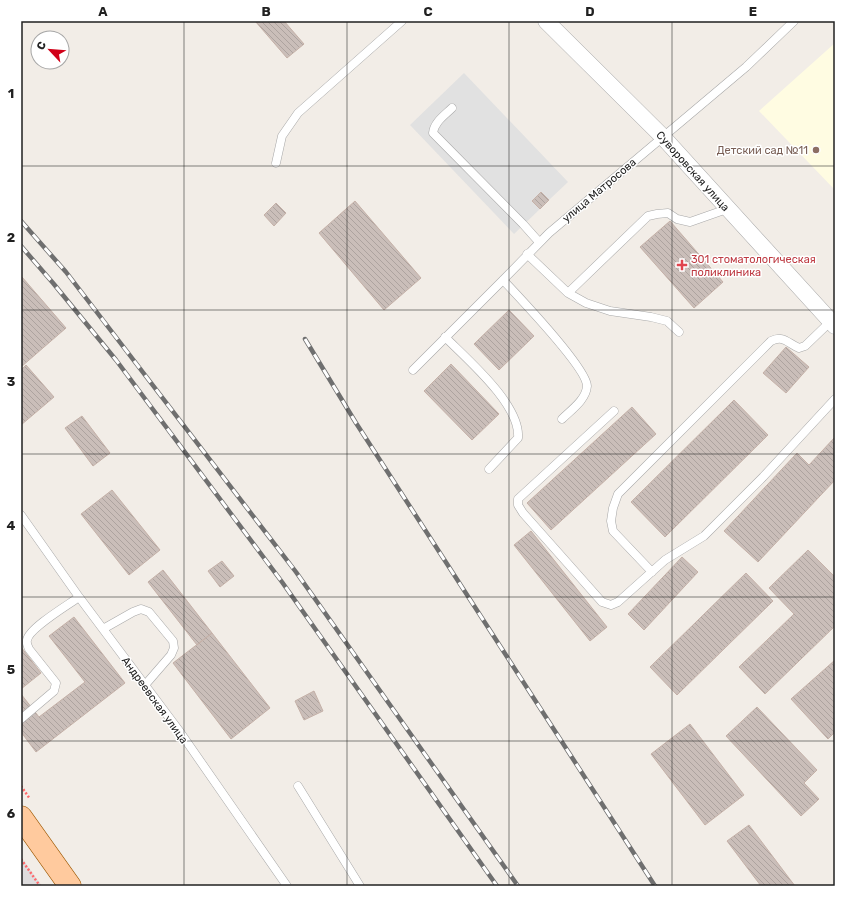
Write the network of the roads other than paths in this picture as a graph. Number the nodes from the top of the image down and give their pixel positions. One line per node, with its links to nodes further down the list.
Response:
1 (402, 21): 6 (lane)
2 (546, 21): 5 (street, Суворовская улица)
3 (794, 21): 5 (lane, улица Матросова)
4 (452, 108): 8 (lane)
5 (662, 136): 7 (street, Суворовская улица); 8 (lane, улица Матросова)
6 (276, 163)
7 (727, 209): 11 (lane); 12 (street, Суворовская улица)
8 (539, 242): 9 (lane, улица Матросова)
9 (527, 254): 10 (lane, улица Матросова); 11 (lane)
10 (503, 280): 14 (lane, улица Матросова); 18 (lane)
11 (568, 293): 13 (lane)
12 (833, 324): 21 (lane)
13 (679, 332)
14 (445, 337): 15 (lane, улица Матросова); 19 (lane)
15 (412, 370)
16 (835, 399): 21 (lane)
17 (614, 411): 21 (lane)
18 (562, 419)
19 (489, 469)
20 (21, 515): 22 (lane, Андреевская улица)
21 (652, 572)
22 (79, 597): 23 (lane, Андреевская улица); 25 (lane)
23 (104, 629): 24 (lane, Андреевская улица); 24 (lane)
24 (145, 685): 29 (lane, Андреевская улица)
25 (21, 719)
26 (298, 786): 30 (lane)
27 (21, 817): 28 (main road)
28 (70, 886)
29 (287, 886)
30 (360, 886)

